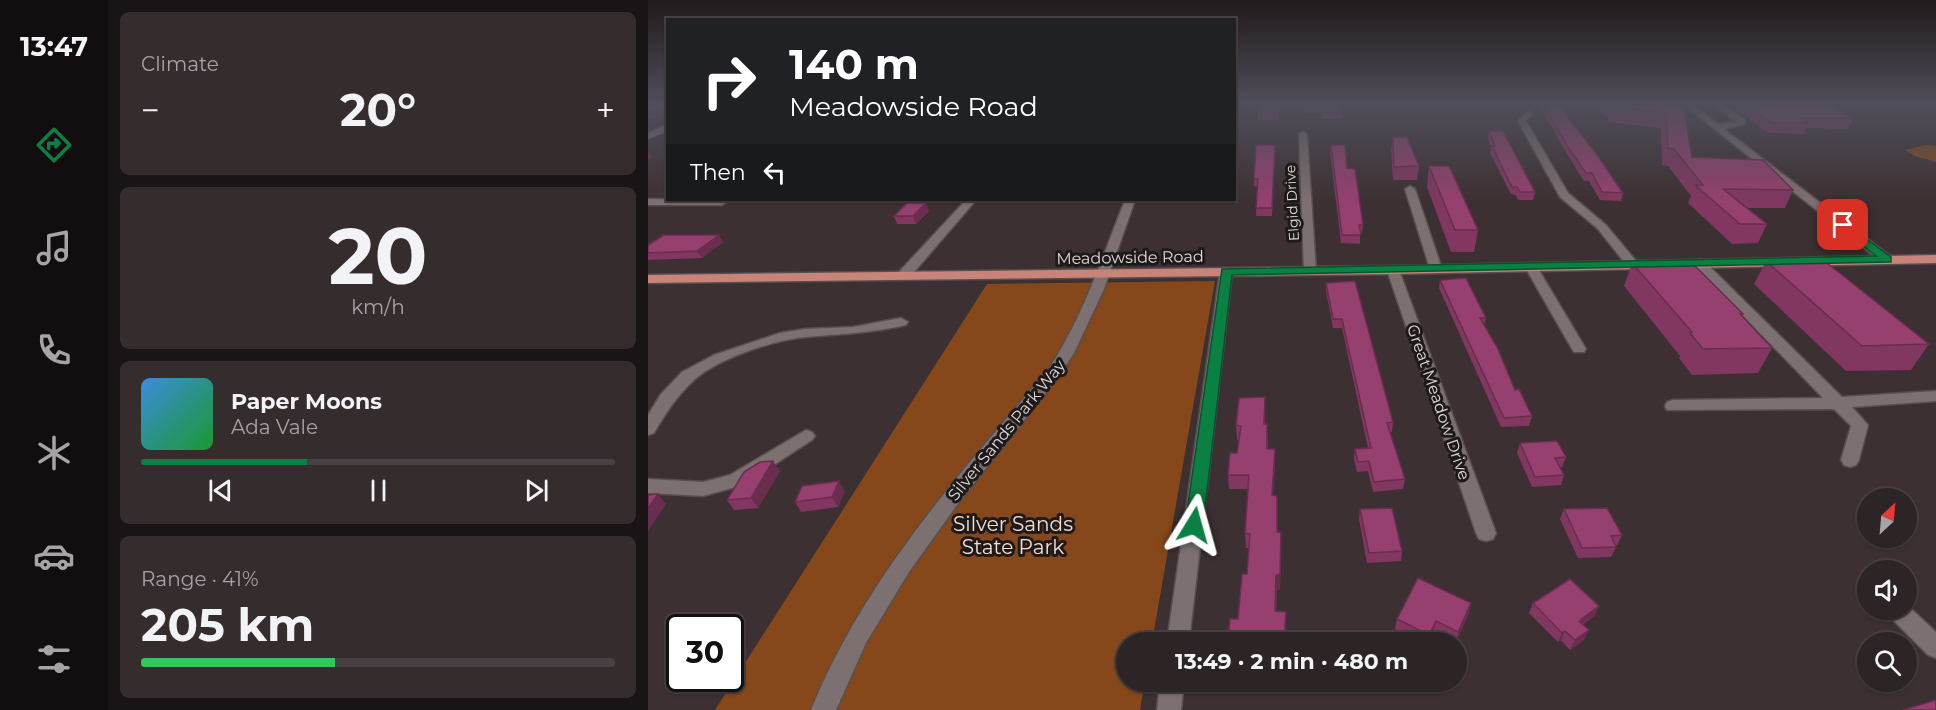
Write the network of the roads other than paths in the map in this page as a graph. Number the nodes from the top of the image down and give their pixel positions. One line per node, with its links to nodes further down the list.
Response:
1 (1303, 137): 16 (street, Elgid Drive)
2 (1531, 137): 12 (street)
3 (1729, 137): 10 (street)
4 (1410, 189): 14 (street)
5 (969, 201): 19 (street)
6 (1130, 201): 18 (street, Silver Sands Park Way)
7 (648, 202): 8 (street)
8 (722, 202)
9 (1936, 259): 10 (main road, Meadowside Road)
10 (1887, 260): 11 (main road, Meadowside Road)
11 (1699, 263): 12 (main road, Meadowside Road); 24 (street)
12 (1632, 264): 13 (main road, Meadowside Road)
13 (1531, 267): 14 (main road, Meadowside Road); 22 (street)
14 (1436, 269): 15 (main road, Meadowside Road)
15 (1393, 270): 16 (main road, Meadowside Road); 30 (street, Great Meadow Drive)
16 (1310, 271): 17 (main road, Meadowside Road)
17 (1226, 272): 18 (main road, Meadowside Road); 32 (street)
18 (1103, 273): 19 (main road, Meadowside Road); 35 (street, Silver Sands Park Way)
19 (903, 276): 20 (main road, Meadowside Road)
20 (648, 279)
21 (901, 322): 26 (street)
22 (1579, 349)
23 (1936, 396): 24 (street)
24 (1837, 404): 25 (street); 28 (street)
25 (1673, 406)
26 (648, 429)
27 (806, 436): 29 (street)
28 (1851, 460)
29 (648, 486)
30 (1486, 533)
31 (1908, 620): 33 (street)
32 (1179, 632)
33 (1936, 647)
34 (1171, 692): 36 (street)
35 (823, 710)
36 (1169, 710)

